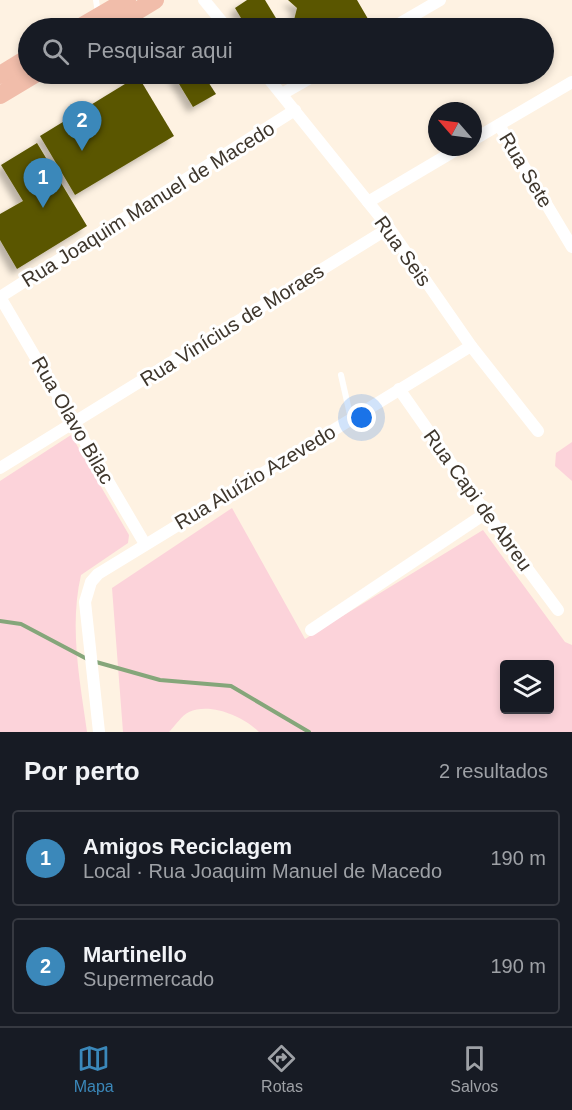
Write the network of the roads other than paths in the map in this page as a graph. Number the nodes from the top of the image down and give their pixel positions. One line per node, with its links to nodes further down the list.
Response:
1 (127, 0): 5 (main road)
2 (155, 0): 5 (main road)
3 (204, 0): 6 (street)
4 (440, 0): 7 (street)
5 (101, 15)
6 (219, 18)
7 (409, 18)
8 (18, 64): 9 (main road)
9 (0, 74)
10 (572, 82): 17 (street)
11 (18, 84): 15 (main road)
12 (274, 84): 14 (street, Rua Seis)
13 (300, 84): 14 (street, Rua Joaquim Manuel de Macedo)
14 (282, 94): 16 (street, Rua Seis)
15 (0, 95)
16 (296, 110): 20 (street, Rua Seis); 23 (street, Rua Joaquim Manuel de Macedo)
17 (499, 125): 18 (street); 22 (street, Rua Sete)
18 (482, 135)
19 (446, 156): 20 (street)
20 (368, 202): 21 (street, Rua Seis)
21 (389, 228): 24 (street, Rua Seis); 28 (street, Rua Vinícius de Moraes)
22 (572, 247)
23 (0, 297): 28 (street, Rua Olavo Bilac)
24 (471, 346): 26 (street, Rua Aluízio Azevedo); 29 (street, Rua Seis)
25 (342, 375): 27 (lane)
26 (399, 389): 27 (street, Rua Aluízio Azevedo); 31 (street, Rua Capi de Abreu)
27 (351, 419): 32 (street, Rua Aluízio Azevedo)
28 (76, 422): 30 (street, Rua Vinícius de Moraes); 32 (street, Rua Olavo Bilac)
29 (538, 430)
30 (0, 468)
31 (486, 513): 33 (street, Rua Capi de Abreu); 34 (street)
32 (145, 544): 35 (street, Rua Aluízio Azevedo)
33 (558, 610)
34 (311, 630)
35 (99, 732)

